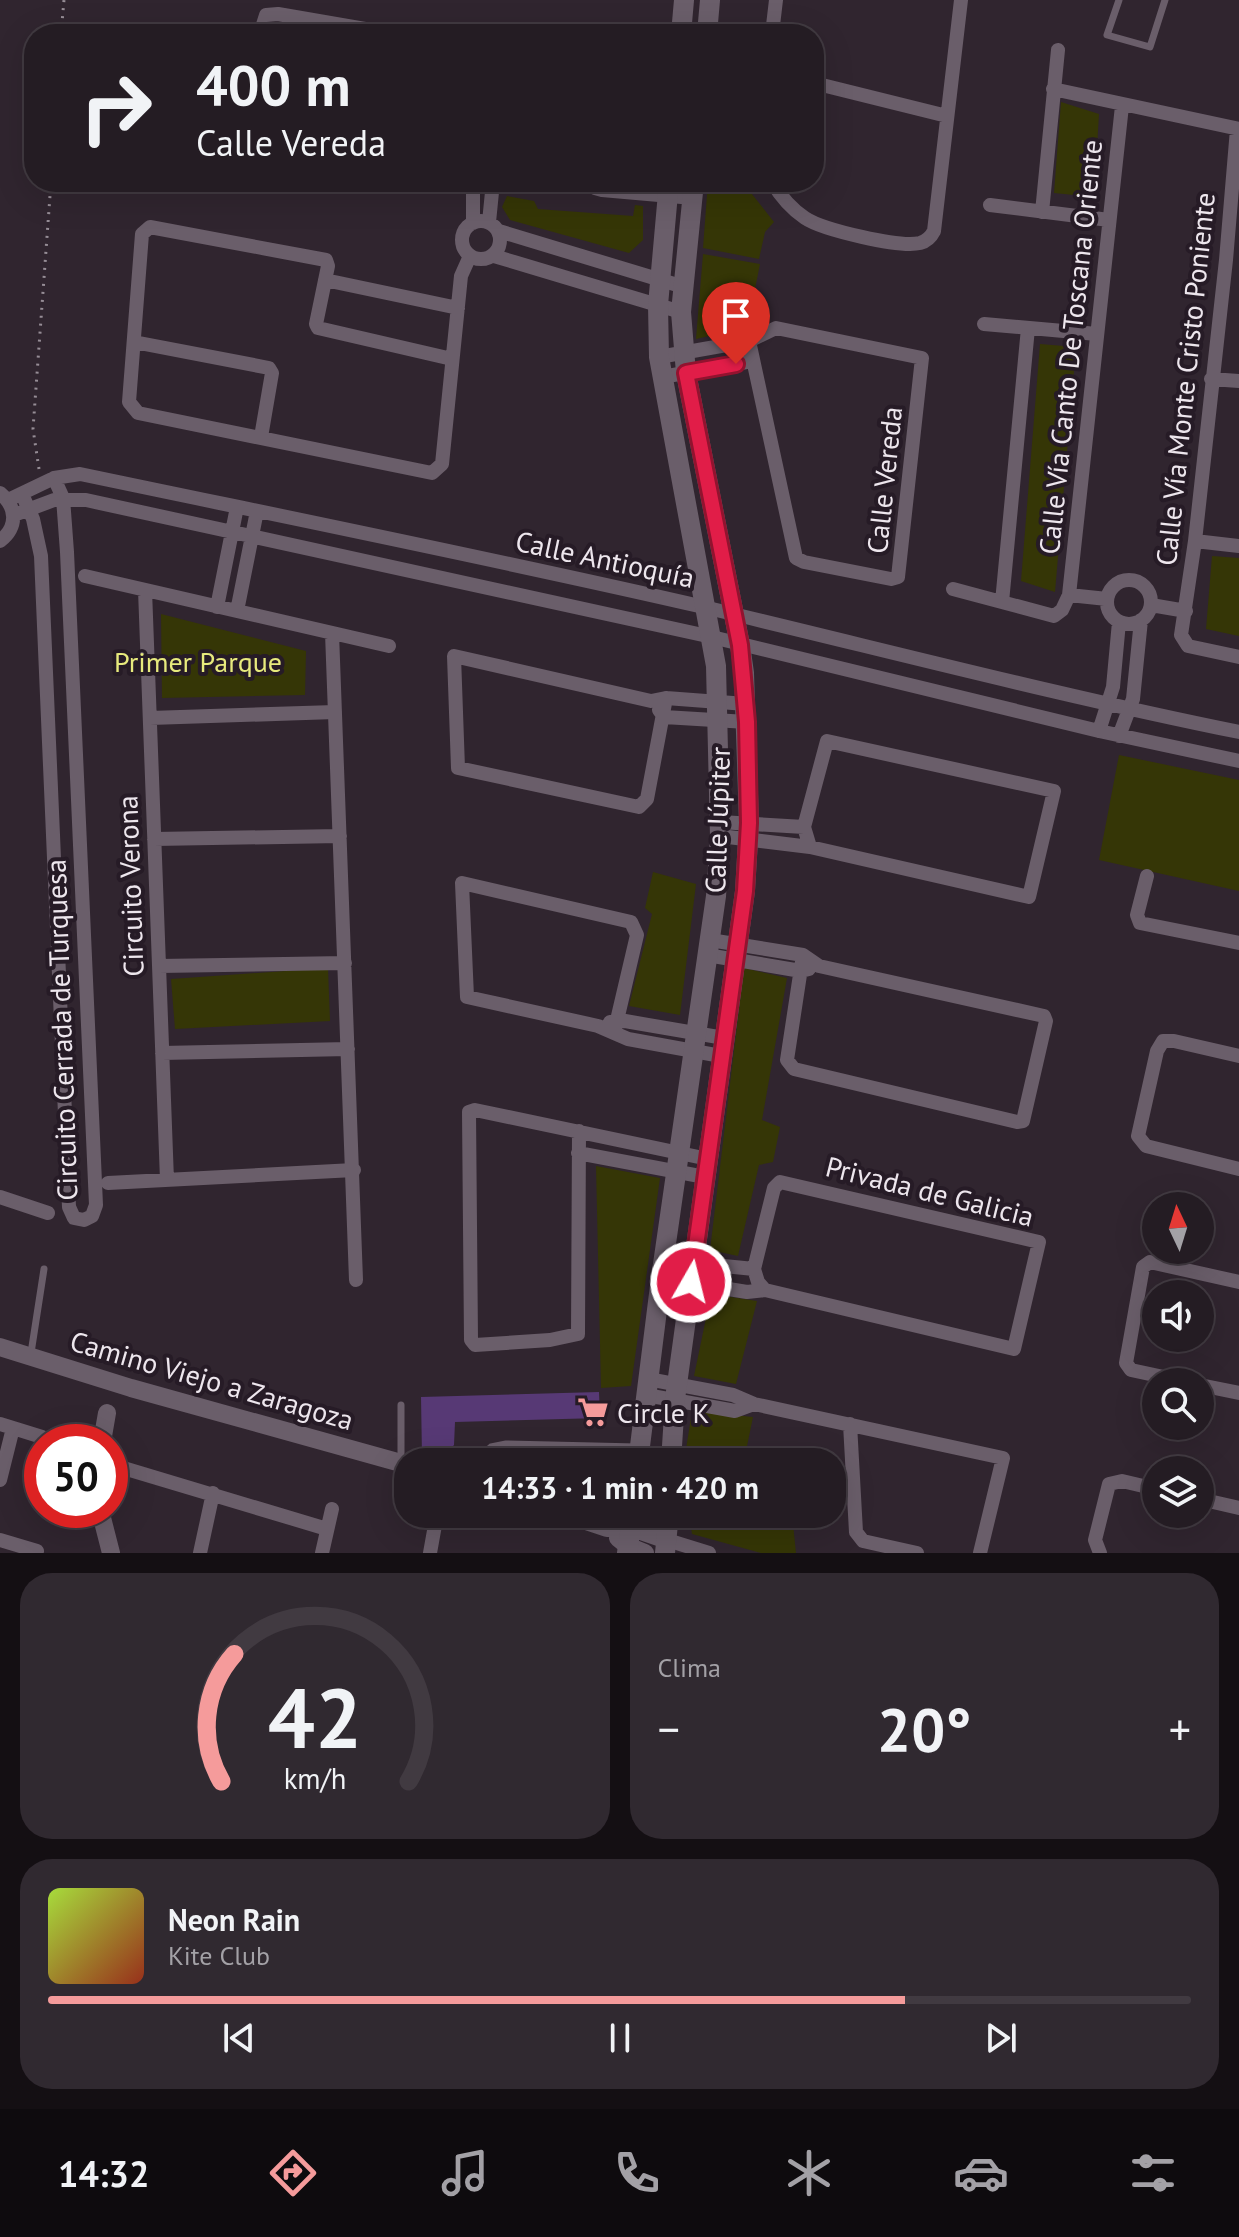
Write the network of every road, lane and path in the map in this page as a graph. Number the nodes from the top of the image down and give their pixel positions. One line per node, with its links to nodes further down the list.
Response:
1 (64, 0): 8 (path)
2 (684, 0): 11 (main road)
3 (710, 0): 12 (main road)
4 (776, 0): 13 (street)
5 (961, 0): 18 (street)
6 (1119, 0): 7 (lane)
7 (1165, 0)
8 (62, 24)
9 (263, 24): 10 (street)
10 (336, 24)
11 (682, 24)
12 (708, 24)
13 (773, 24)
14 (1058, 50): 16 (street)
15 (824, 85): 18 (street)
16 (1053, 89): 17 (street); 27 (street)
17 (1122, 106): 19 (street); 28 (street, Calle Vía Canto De Toscana Oriente)
18 (947, 116): 25 (street)
19 (1238, 129): 32 (street, Calle Vía Monte Cristo Poniente)
20 (50, 192): 51 (path)
21 (476, 192): 29 (street)
22 (492, 192): 29 (street)
23 (669, 192): 34 (main road, Calle Júpiter)
24 (694, 192): 35 (main road, Calle Júpiter)
25 (778, 192)
26 (990, 205): 27 (street)
27 (1042, 212): 28 (street)
28 (1109, 220): 41 (street, Calle Vía Canto De Toscana Oriente)
29 (487, 225): 30 (street); 31 (street); 34 (street)
30 (470, 256): 31 (street); 37 (street)
31 (494, 256): 36 (street)
32 (1233, 261): 48 (street, Calle Vía Monte Cristo Poniente)
33 (325, 280): 37 (street); 43 (street); 44 (street)
34 (661, 280): 35 (street); 36 (main road, Calle Júpiter)
35 (684, 287): 38 (main road, Calle Júpiter)
36 (658, 305): 38 (street); 47 (main road, Calle Júpiter)
37 (458, 308): 44 (street)
38 (681, 312): 46 (main road, Calle Júpiter)
39 (984, 324): 40 (street)
40 (1028, 328): 41 (street); 70 (street)
41 (1097, 334): 68 (street, Calle Vía Canto De Toscana Oriente)
42 (749, 341): 45 (street, Calle Vereda); 45 (street, Calle Vereda); 46 (street, Calle Vereda)
43 (134, 342): 50 (street); 50 (street)
44 (452, 359): 50 (street)
45 (752, 361): 46 (street, Calle Vereda)
46 (685, 363): 47 (street, Calle Vereda); 76 (main road, Calle Júpiter)
47 (660, 367): 73 (main road, Calle Júpiter)
48 (1211, 379): 49 (street); 62 (street, Calle Vía Monte Cristo Poniente)
49 (1239, 381)
50 (261, 437)
51 (48, 481): 52 (street, Calle Antioquía); 53 (street, Circuito Cerrada de Turquesa); 54 (street, Calle Antioquía)
52 (10, 496): 55 (street, Circuito Cerrada de Turquesa); 57 (street)
53 (63, 498): 55 (street, Calle Antioquía); 58 (street, Calle Antioquía); 84 (street, Circuito Cerrada de Turquesa)
54 (237, 507): 56 (street, Calle Antioquía); 58 (street)
55 (29, 508): 57 (street, Calle Antioquía); 85 (street, Circuito Cerrada de Turquesa)
56 (257, 511): 59 (street); 60 (street, Calle Antioquía)
57 (14, 515): 61 (street)
58 (232, 532): 59 (street, Calle Antioquía); 72 (street)
59 (252, 536): 64 (street, Calle Antioquía); 74 (street)
60 (400, 540): 64 (street); 73 (street, Calle Antioquía)
61 (0, 541)
62 (1195, 541): 63 (street); 75 (street, Calle Vía Monte Cristo Poniente)
63 (1239, 546)
64 (395, 567): 80 (street, Calle Antioquía)
65 (85, 576): 67 (street)
66 (953, 589): 70 (street)
67 (145, 590): 72 (street); 94 (street, Circuito Verona)
68 (1069, 595): 69 (street); 70 (street, Calle Vía Canto De Toscana Oriente)
69 (1107, 599): 71 (street); 78 (street)
70 (1002, 602)
71 (1151, 605): 75 (street); 77 (street)
72 (217, 607): 74 (street)
73 (706, 608): 76 (street, Calle Antioquía); 80 (main road, Calle Júpiter)
74 (237, 611): 79 (street)
75 (1186, 611): 83 (street, Calle Vía Monte Cristo Poniente)
76 (732, 614): 81 (main road, Calle Júpiter); 88 (street, Calle Antioquía)
77 (1141, 620): 78 (street); 89 (street)
78 (1119, 622): 88 (street)
79 (332, 633): 82 (street); 90 (street)
80 (712, 637): 81 (street, Calle Antioquía); 91 (main road, Calle Júpiter)
81 (740, 645): 92 (main road, Calle Júpiter); 95 (street, Calle Antioquía)
82 (389, 646)
83 (1239, 657)
84 (74, 697): 85 (street); 85 (street, Circuito Cerrada de Turquesa)
85 (48, 698)
86 (666, 698): 87 (street); 91 (street); 93 (street)
87 (651, 701): 93 (street); 93 (street)
88 (1107, 705): 89 (street, Calle Antioquía); 95 (street)
89 (1129, 709): 96 (street, Calle Antioquía); 97 (street)
90 (335, 712): 94 (street); 102 (street)
91 (717, 712): 92 (street); 93 (street); 100 (main road, Calle Júpiter)
92 (747, 713): 101 (main road, Calle Júpiter)
93 (664, 717)
94 (150, 718): 103 (street, Circuito Verona)
95 (1099, 731): 97 (street, Calle Antioquía)
96 (1239, 732)
97 (1119, 736): 98 (street, Calle Antioquía)
98 (1239, 761)
99 (804, 827): 101 (street); 104 (street); 104 (street)
100 (720, 829): 101 (street); 107 (main road, Calle Júpiter)
101 (749, 831): 104 (street); 108 (main road, Calle Júpiter)
102 (340, 836): 103 (street); 110 (street)
103 (154, 839): 111 (street, Circuito Verona)
104 (810, 847)
105 (1147, 876): 106 (street)
106 (1239, 943)
107 (708, 947): 108 (street); 115 (main road, Calle Júpiter)
108 (736, 952): 109 (street); 113 (street); 116 (main road, Calle Júpiter)
109 (803, 955): 112 (street); 113 (street)
110 (345, 963): 111 (street); 117 (street)
111 (159, 966): 118 (street, Circuito Verona)
112 (819, 966): 113 (street); 113 (street)
113 (801, 971)
114 (615, 1027): 114 (street); 115 (street)
115 (694, 1042): 116 (street); 122 (main road, Calle Júpiter)
116 (722, 1047): 123 (main road, Calle Júpiter)
117 (348, 1049): 118 (street); 125 (street)
118 (162, 1053): 126 (street, Circuito Verona)
119 (1239, 1056): 124 (street)
120 (579, 1131): 121 (street); 121 (street); 122 (street)
121 (578, 1153): 122 (street)
122 (677, 1162): 123 (street); 131 (main road, Calle Júpiter)
123 (707, 1168): 133 (main road, Calle Júpiter)
124 (1239, 1169)
125 (354, 1170): 126 (street); 134 (street)
126 (167, 1180): 127 (street)
127 (108, 1183)
128 (0, 1197): 129 (street)
129 (48, 1213)
130 (44, 1269): 138 (lane)
131 (662, 1269): 133 (street, Privada de Galicia); 140 (main road, Calle Júpiter)
132 (754, 1269): 133 (street, Privada de Galicia); 136 (street); 136 (street, Privada de Galicia)
133 (692, 1273): 136 (street, Privada de Galicia); 142 (main road, Calle Júpiter)
134 (356, 1280)
135 (1239, 1282): 139 (street)
136 (765, 1290)
137 (0, 1347): 138 (street, Camino Viejo a Zaragoza)
138 (31, 1356): 156 (street, Camino Viejo a Zaragoza)
139 (1142, 1372)
140 (647, 1387): 142 (street); 154 (main road, Calle Júpiter)
141 (1214, 1388): 143 (street)
142 (676, 1392): 147 (street); 155 (main road, Calle Júpiter)
143 (1239, 1393)
144 (401, 1405): 151 (lane)
145 (107, 1413): 146 (street)
146 (105, 1424)
147 (850, 1424): 177 (street); 178 (street)
148 (6, 1426): 158 (street)
149 (529, 1445): 150 (lane); 152 (lane)
150 (584, 1446): 153 (lane)
151 (403, 1448)
152 (490, 1448)
153 (598, 1448)
154 (640, 1448)
155 (672, 1448)
156 (394, 1461)
157 (128, 1469): 160 (street)
158 (0, 1480)
159 (1142, 1486): 179 (street)
160 (213, 1493): 167 (street); 173 (street)
161 (1214, 1502): 162 (street)
162 (1239, 1508)
163 (332, 1509): 167 (street)
164 (105, 1528): 172 (street)
165 (434, 1528): 175 (street)
166 (607, 1528): 168 (street)
167 (327, 1529): 174 (street)
168 (633, 1539): 170 (street)
169 (0, 1540): 171 (street)
170 (666, 1546): 176 (street)
171 (37, 1551)
172 (111, 1553)
173 (200, 1553)
174 (322, 1553)
175 (430, 1553)
176 (709, 1553)
177 (917, 1553)
178 (980, 1553)
179 (1100, 1553)

